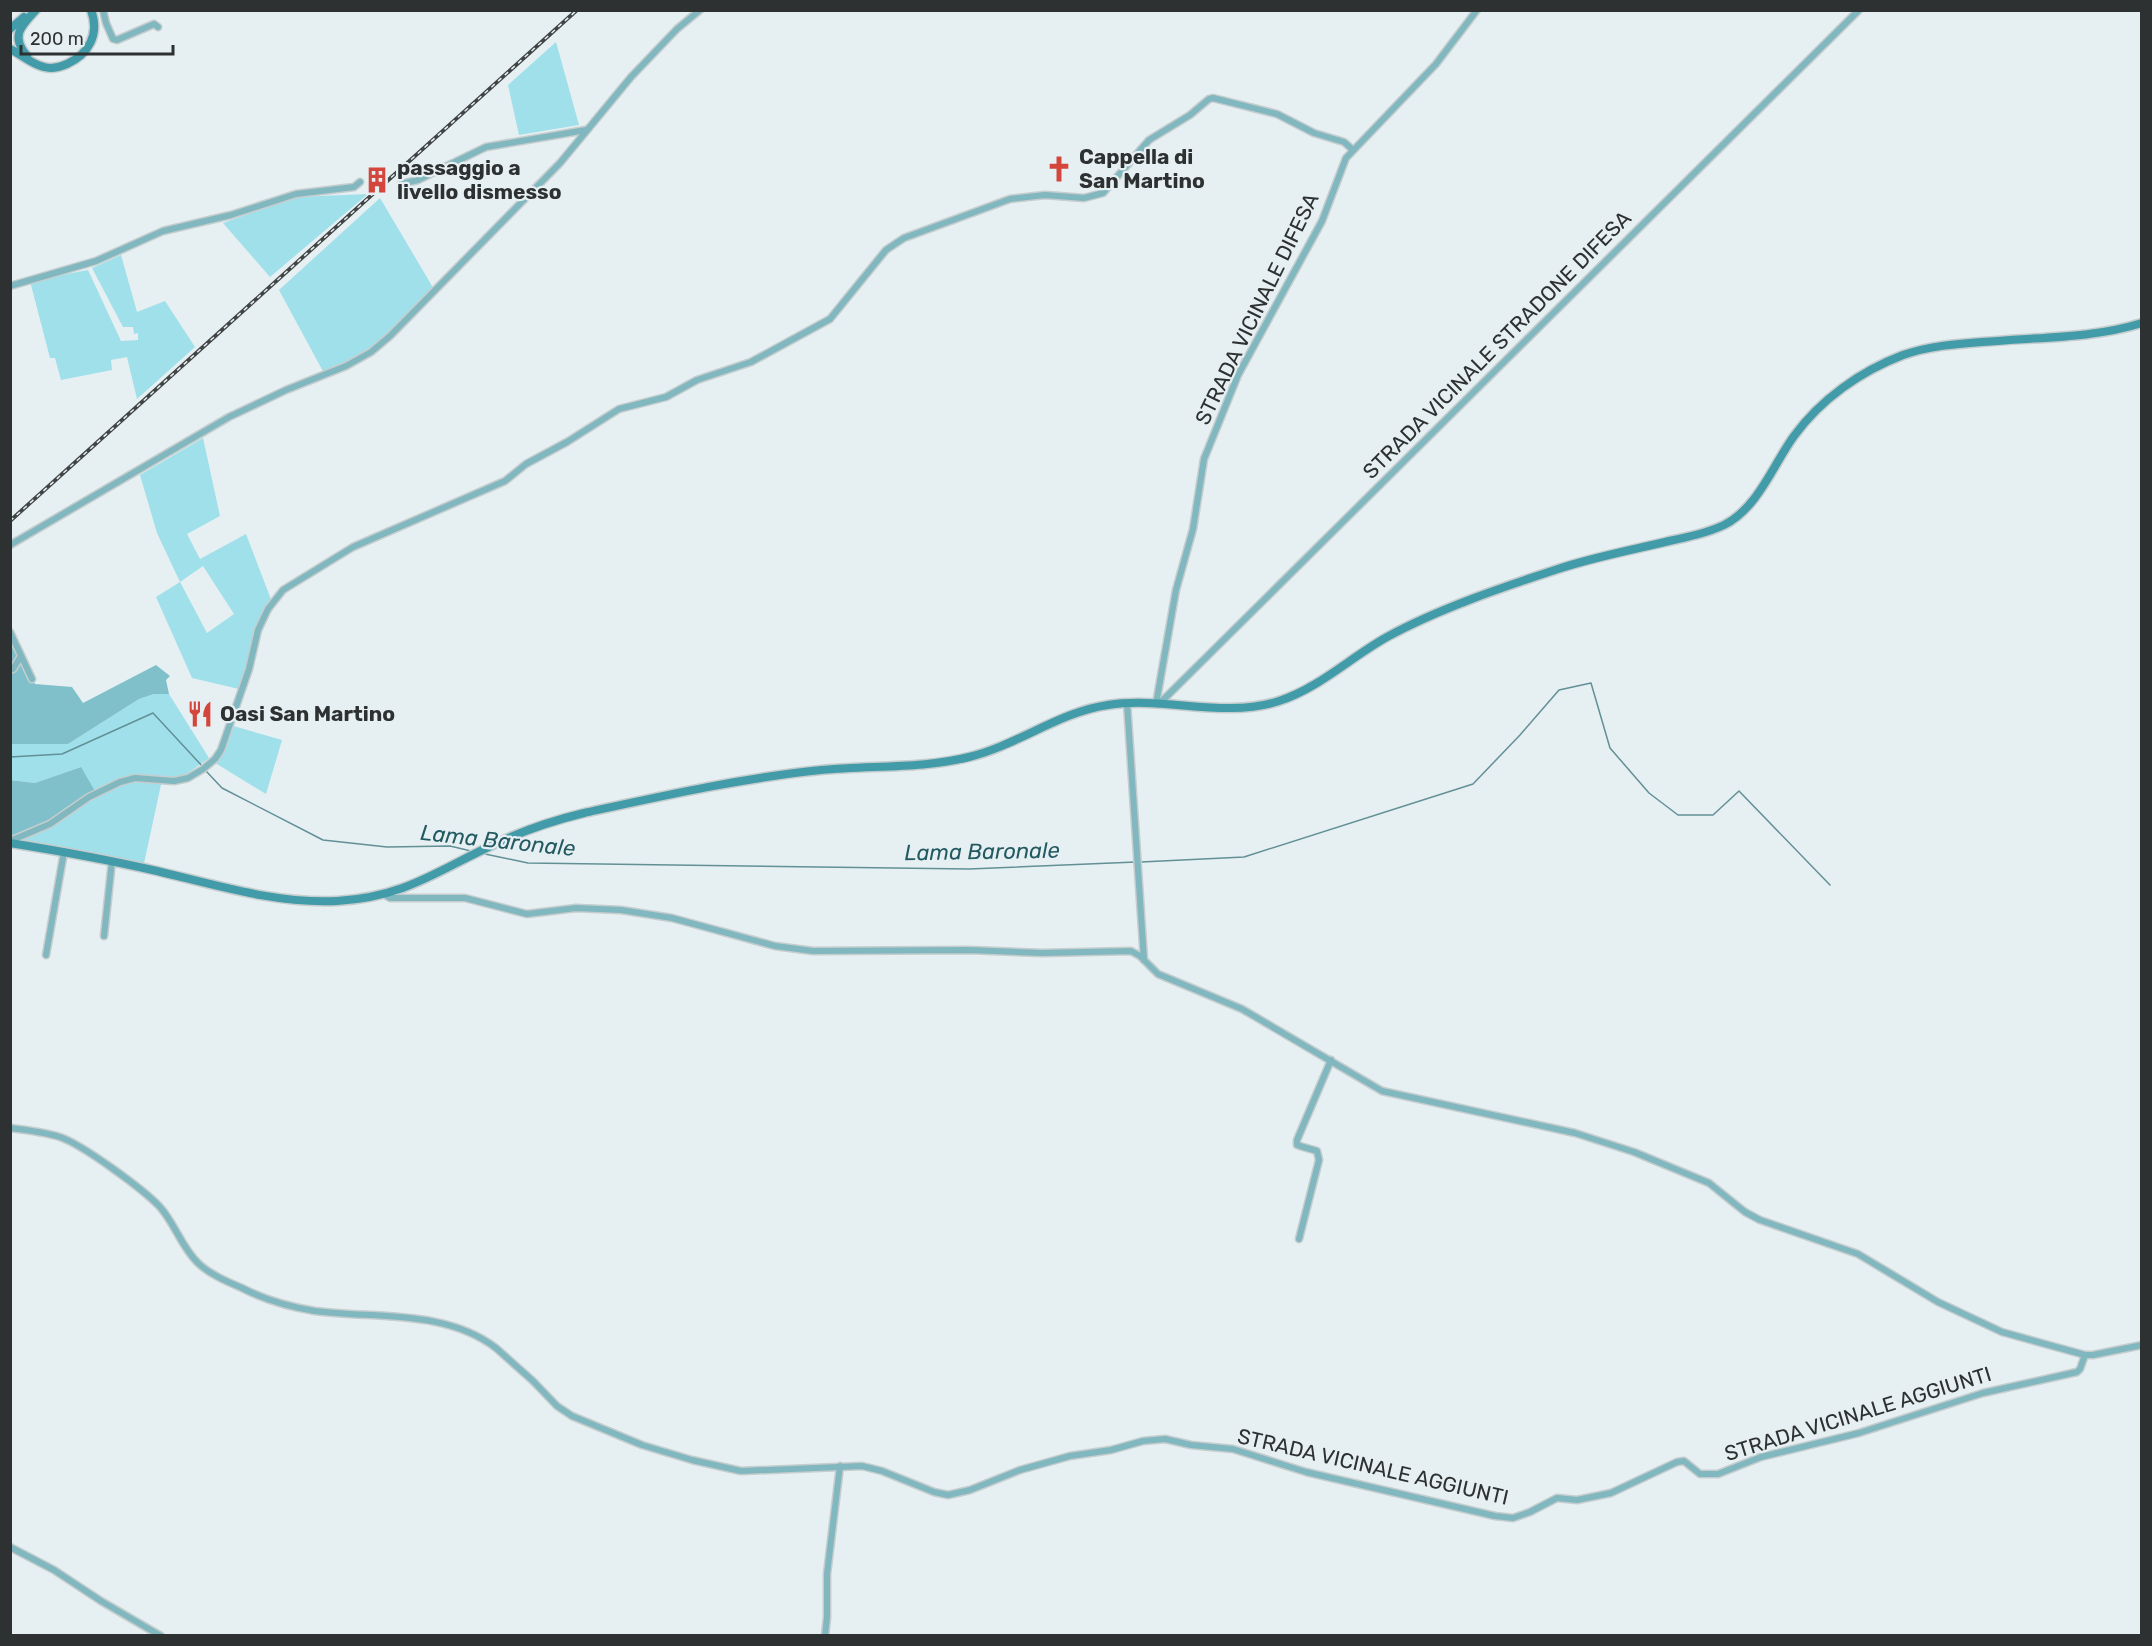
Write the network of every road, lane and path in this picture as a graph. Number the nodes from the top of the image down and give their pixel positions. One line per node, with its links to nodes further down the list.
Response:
1 (24, 10): 10 (main road)
2 (31, 10): 10 (main road)
3 (36, 10): 12 (main road)
4 (91, 10): 12 (main road)
5 (103, 10): 9 (street)
6 (700, 10): 13 (street)
7 (1477, 10): 14 (street, STRADA VICINALE DIFESA)
8 (1859, 10): 25 (street, STRADA VICINALE STRADONE DIFESA)
9 (158, 27)
10 (10, 28)
11 (10, 49): 12 (main road)
12 (31, 61)
13 (586, 130): 16 (street); 19 (street)
14 (1353, 150): 25 (street, STRADA VICINALE DIFESA); 26 (street)
15 (360, 182): 17 (street)
16 (401, 184)
17 (10, 286)
18 (2142, 323): 25 (main road)
19 (10, 545)
20 (10, 632): 21 (street)
21 (21, 655): 22 (street); 23 (street)
22 (13, 669)
23 (32, 680)
24 (1127, 703): 25 (main road); 29 (main road); 32 (street)
25 (1157, 704)
26 (10, 842): 27 (main road)
27 (64, 852): 28 (main road); 31 (street)
28 (112, 861): 29 (main road); 30 (street)
29 (385, 895): 32 (street)
30 (104, 936)
31 (46, 955)
32 (1144, 961): 33 (street)
33 (1331, 1060): 35 (street); 37 (street)
34 (10, 1128): 38 (street)
35 (1299, 1239)
36 (2142, 1345): 37 (street)
37 (2085, 1354): 38 (street, STRADA VICINALE AGGIUNTI)
38 (840, 1466): 41 (street)
39 (10, 1547): 40 (street)
40 (161, 1635)
41 (825, 1635)

